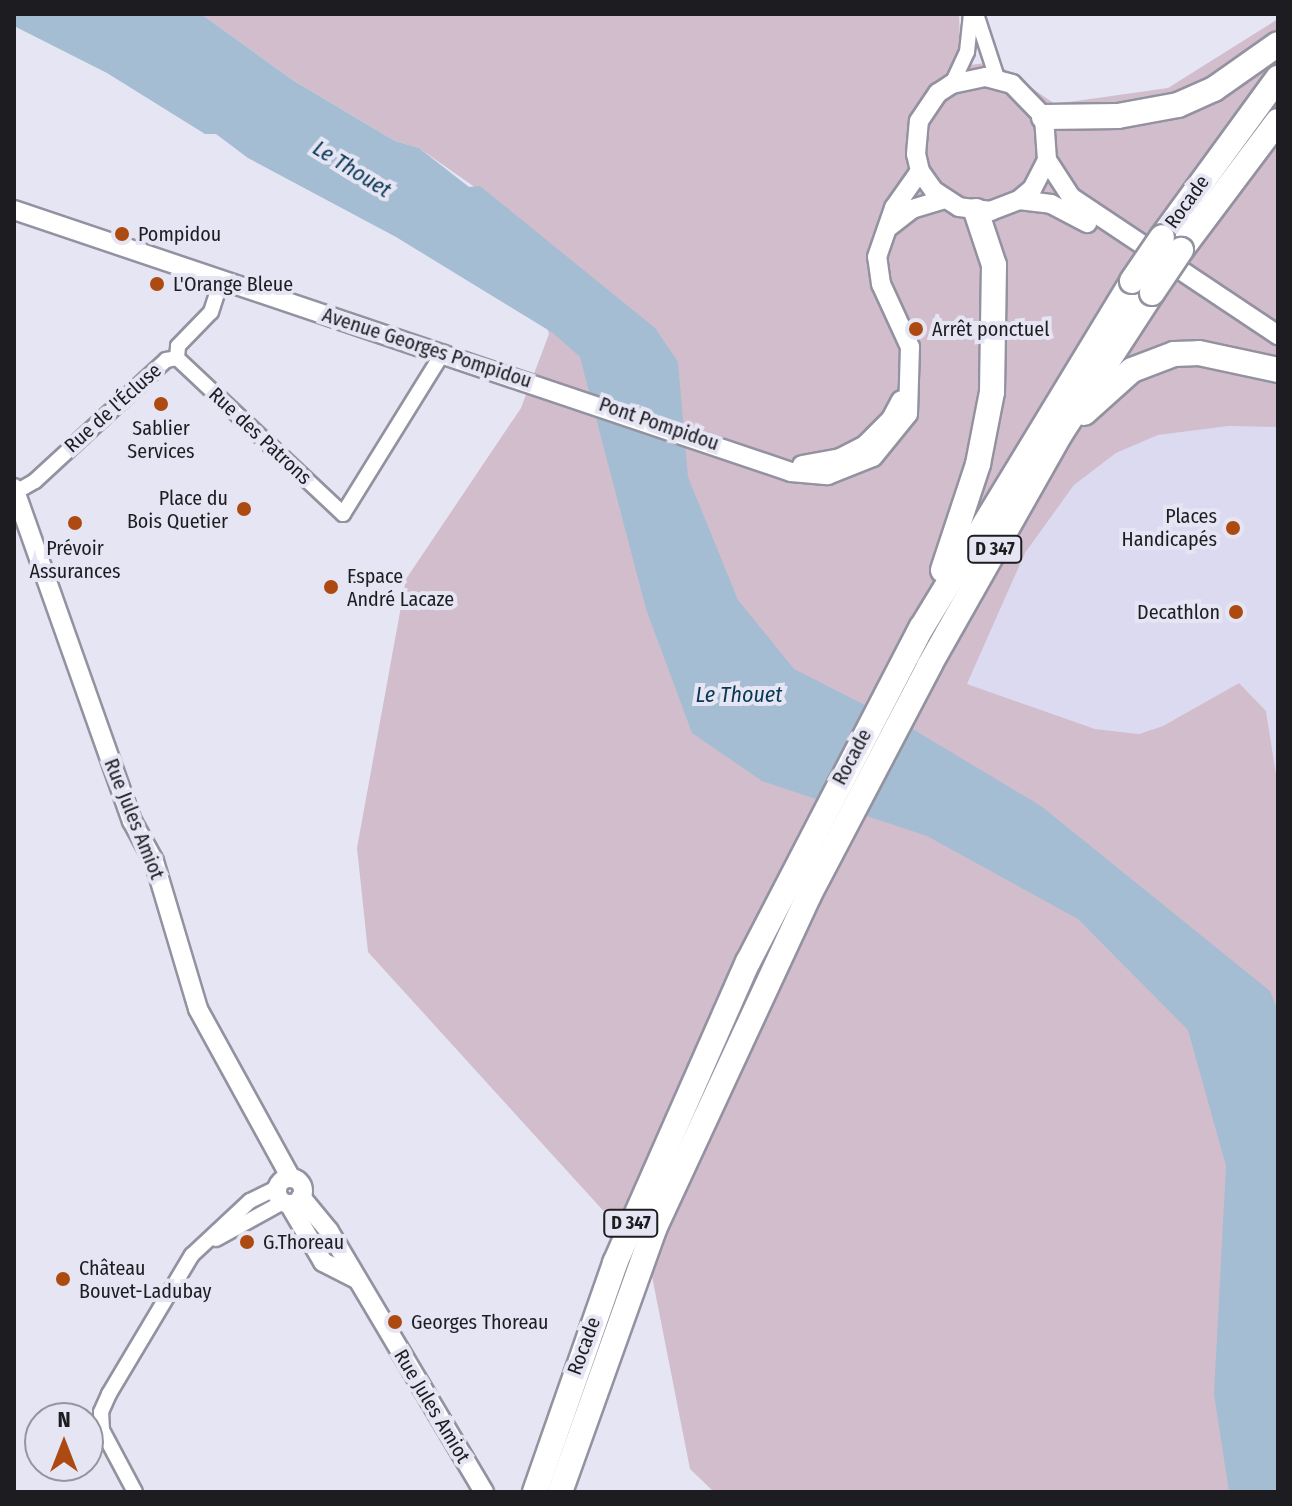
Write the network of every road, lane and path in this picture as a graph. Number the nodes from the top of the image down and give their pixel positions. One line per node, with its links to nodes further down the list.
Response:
1 (973, 14): 3 (street); 5 (street)
2 (1278, 44): 6 (highway)
3 (997, 78): 5 (main road); 6 (main road)
4 (1278, 78): 15 (highway, Rocade / D 347)
5 (952, 84): 9 (main road)
6 (1044, 117): 8 (main road)
7 (1278, 121): 15 (highway, D 347)
8 (1047, 160): 11 (main road); 18 (main road)
9 (920, 171): 10 (main road); 14 (main road)
10 (944, 199): 13 (main road); 14 (main road)
11 (1019, 200): 13 (main road); 19 (main road)
12 (14, 210): 16 (main road, Avenue Georges Pompidou)
13 (976, 211): 27 (highway)
14 (884, 231): 23 (main road, Pont Pompidou)
15 (1171, 244): 17 (highway, Rocade / D 347, bridge)
16 (222, 279): 20 (main road, Avenue Georges Pompidou); 21 (street, Rue de l'Écluse)
17 (1142, 287): 24 (highway, D 347); 27 (highway, Rocade / D 347)
18 (1278, 335)
19 (1278, 347)
20 (443, 353): 21 (street, Rue des Patrons); 23 (main road, Avenue Georges Pompidou)
21 (177, 358): 25 (street, Rue de l'Écluse)
22 (1278, 370): 24 (highway)
23 (568, 393)
24 (1061, 433): 32 (highway, D 347)
25 (15, 490): 26 (main road, Rue Jules Amiot)
26 (18, 514): 28 (main road, Rue Jules Amiot)
27 (922, 627): 31 (highway, Rocade / D 347)
28 (288, 1194): 29 (street); 30 (main road, Rue Jules Amiot)
29 (135, 1492)
30 (484, 1492)
31 (535, 1492)
32 (560, 1492)

